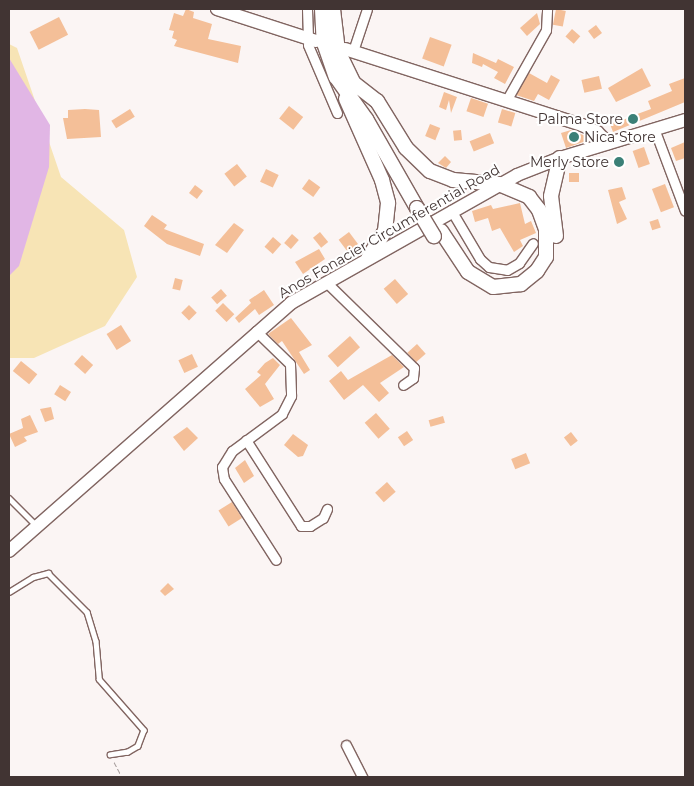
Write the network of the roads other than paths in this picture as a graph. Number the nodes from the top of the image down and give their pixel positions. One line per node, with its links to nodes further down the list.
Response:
1 (217, 9): 7 (main road)
2 (307, 9): 7 (street)
3 (322, 9): 9 (main road)
4 (333, 9): 9 (main road)
5 (366, 9): 8 (street)
6 (547, 9): 10 (street)
7 (312, 39): 11 (street)
8 (349, 50): 10 (main road)
9 (347, 84): 16 (main road); 19 (main road); 21 (main road)
10 (506, 101): 14 (main road)
11 (336, 113)
12 (685, 120): 13 (main road, Anos Fonacier Circumferential Road)
13 (655, 130): 14 (main road, Anos Fonacier Circumferential Road); 18 (street)
14 (608, 143): 15 (main road, Anos Fonacier Circumferential Road)
15 (560, 158): 16 (main road, Anos Fonacier Circumferential Road); 19 (main road)
16 (499, 184): 17 (main road, Anos Fonacier Circumferential Road); 19 (main road)
17 (451, 210): 20 (street); 21 (main road, Anos Fonacier Circumferential Road)
18 (685, 211)
19 (550, 228)
20 (533, 243)
21 (369, 257): 22 (main road, Anos Fonacier Circumferential Road)
22 (326, 282): 23 (main road, Anos Fonacier Circumferential Road); 24 (street)
23 (256, 331): 25 (street); 28 (main road, Anos Fonacier Circumferential Road)
24 (403, 385)
25 (246, 440): 27 (street); 30 (street)
26 (9, 498): 28 (lane)
27 (328, 509)
28 (37, 526): 29 (main road, Anos Fonacier Circumferential Road)
29 (9, 551)
30 (276, 560)
31 (9, 592): 33 (lane)
32 (346, 745): 34 (street)
33 (110, 755)
34 (362, 777)

